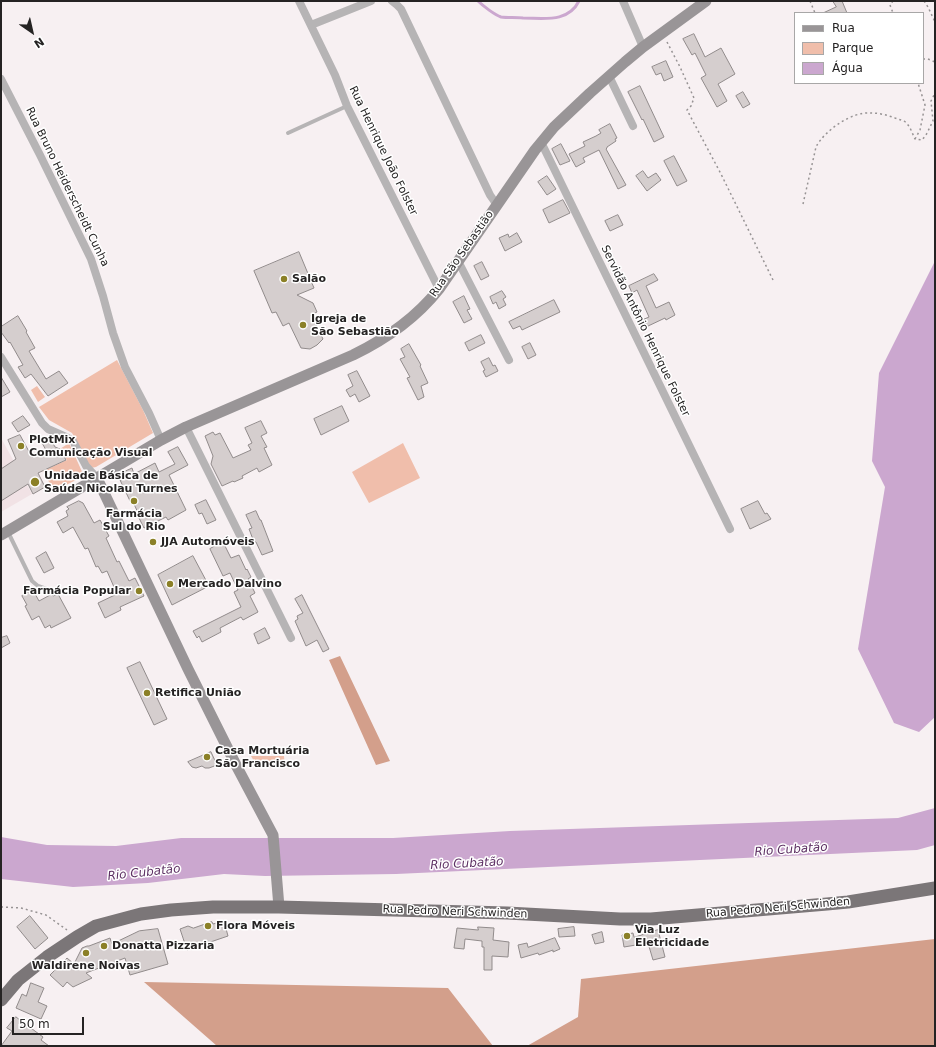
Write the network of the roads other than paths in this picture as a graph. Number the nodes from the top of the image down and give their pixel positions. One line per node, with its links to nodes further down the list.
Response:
1 (299, 1): 6 (street, Rua Henrique João Folster)
2 (371, 1): 6 (street)
3 (392, 1): 14 (street)
4 (623, 1): 7 (street)
5 (706, 1): 7 (main road, Rua São Sebastião)
6 (311, 25): 10 (street, Rua Henrique João Folster)
7 (643, 47): 8 (main road, Rua São Sebastião)
8 (609, 76): 11 (street); 13 (main road, Rua São Sebastião)
9 (1, 79): 20 (street, Rua Bruno Heiderscheidt Cunha)
10 (347, 106): 12 (lane); 16 (street, Rua Henrique João Folster)
11 (633, 126)
12 (288, 133)
13 (541, 142): 14 (main road, Rua São Sebastião); 22 (street, Servidão Antônio Henrique Folster)
14 (497, 205): 15 (main road, Rua São Sebastião)
15 (458, 261): 16 (main road, Rua São Sebastião); 18 (street)
16 (439, 289): 19 (main road, Rua São Sebastião)
17 (1, 358): 21 (street)
18 (508, 360)
19 (186, 428): 20 (main road, Rua São Sebastião); 25 (street)
20 (161, 440): 21 (main road, Rua São Sebastião)
21 (97, 478): 23 (main road, Rua São Sebastião); 27 (main road)
22 (730, 528)
23 (5, 533): 24 (lane)
24 (52, 591)
25 (291, 638)
26 (935, 888): 27 (highway, Rua Pedro Neri Schwinden)
27 (279, 907): 28 (highway, Rua Pedro Neri Schwinden)
28 (1, 1000)

